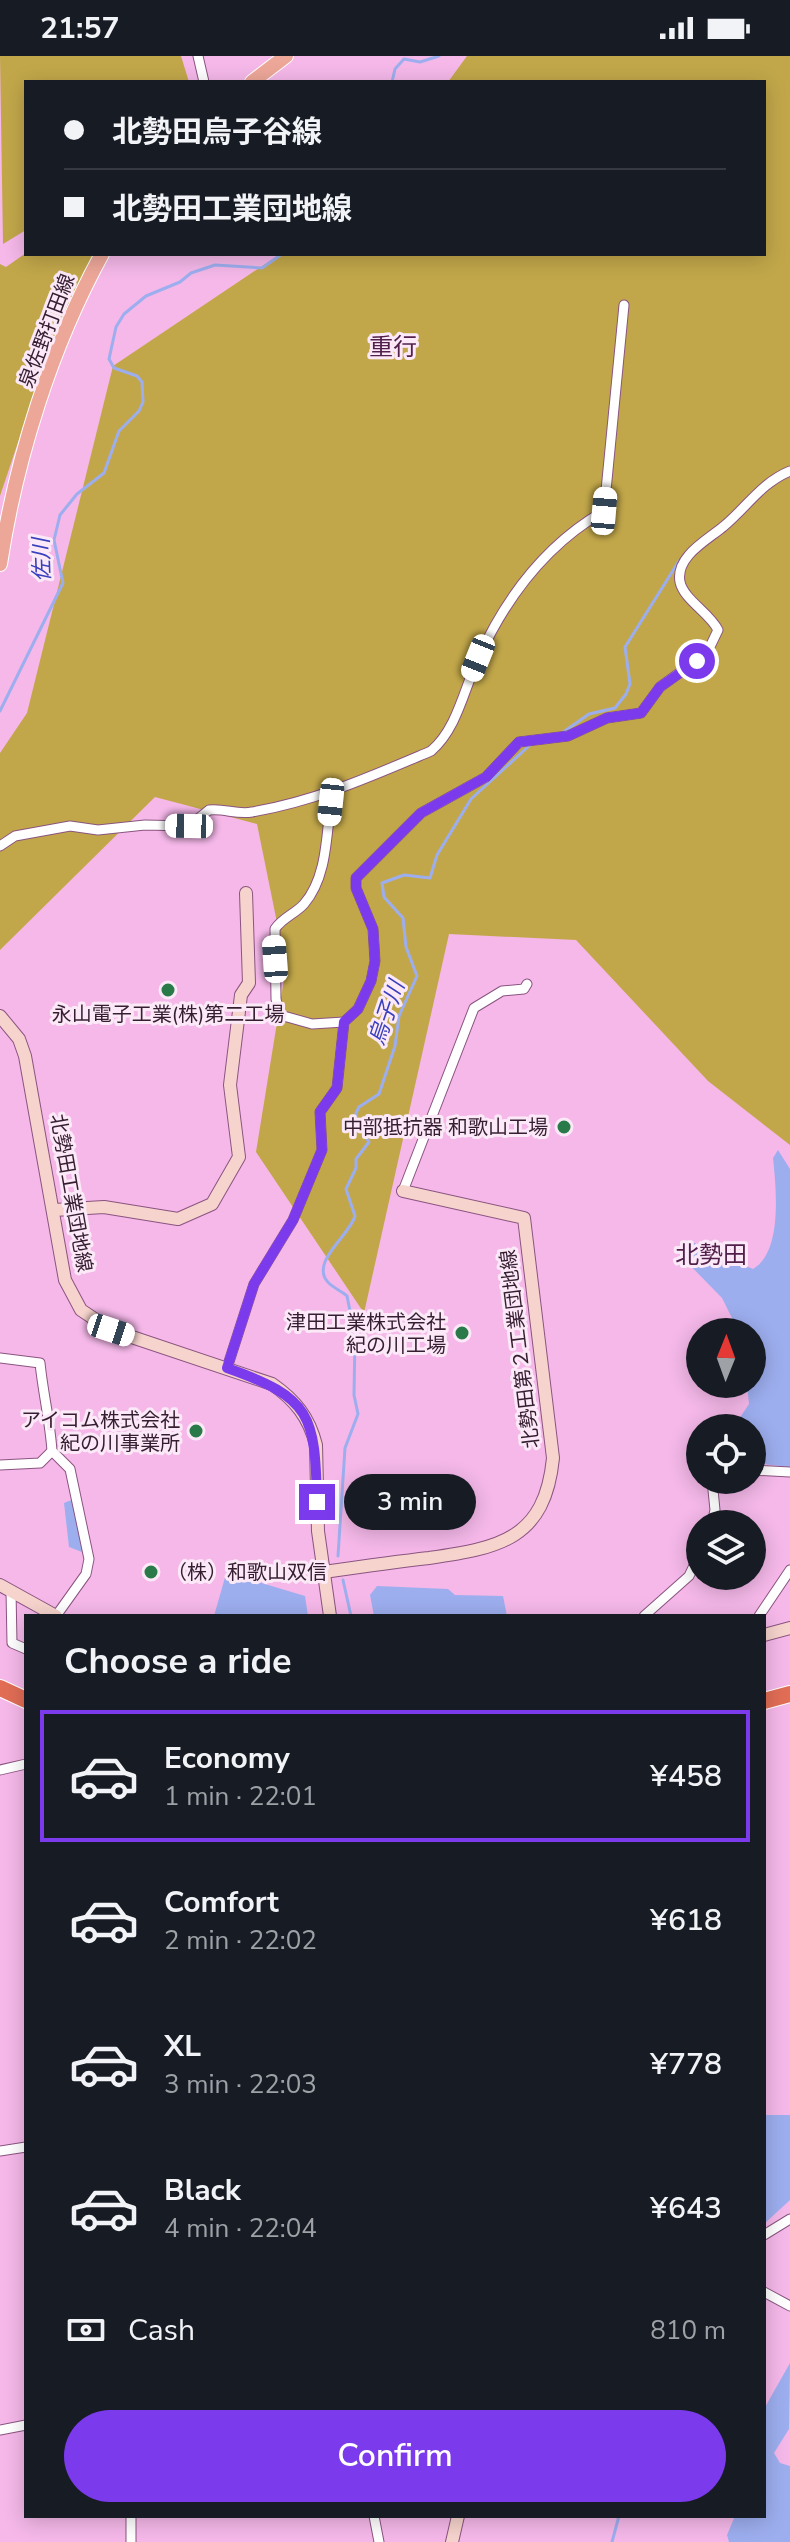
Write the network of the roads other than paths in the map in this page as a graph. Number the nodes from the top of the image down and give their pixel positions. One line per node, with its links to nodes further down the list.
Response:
1 (198, 56): 3 (street)
2 (286, 56): 4 (main road)
3 (204, 80)
4 (255, 80)
5 (101, 256): 8 (main road, 泉佐野打田線)
6 (624, 305): 9 (street)
7 (790, 471): 14 (street)
8 (0, 564)
9 (332, 793): 10 (street); 14 (street)
10 (0, 846)
11 (246, 893): 16 (street)
12 (527, 984): 15 (street)
13 (0, 1016): 16 (street, 北勢田工業団地線)
14 (344, 1022): 18 (street)
15 (403, 1191): 24 (street, 北勢田第２工業団地線)
16 (54, 1210): 18 (street, 北勢田工業団地線)
17 (0, 1358): 19 (street)
18 (227, 1368): 24 (street, 北勢田工業団地線)
19 (52, 1451): 20 (street); 28 (street)
20 (0, 1465)
21 (766, 1471): 22 (street)
22 (790, 1472)
23 (790, 1570): 31 (street)
24 (324, 1572): 29 (street, 北勢田工業団地線)
25 (686, 1579): 30 (street)
26 (5, 1588): 27 (street); 34 (street)
27 (52, 1614)
28 (57, 1614)
29 (330, 1614)
30 (646, 1614)
31 (760, 1614)
32 (790, 1628): 33 (street)
33 (766, 1634)
34 (24, 1648)
35 (0, 1688): 37 (highway)
36 (790, 1694): 38 (highway)
37 (24, 1699)
38 (766, 1700)
39 (24, 1764): 40 (street)
40 (0, 1770)
41 (24, 2147): 42 (street)
42 (0, 2151)
43 (790, 2219): 44 (street)
44 (766, 2234)
45 (766, 2293): 46 (street)
46 (790, 2306)
47 (24, 2425): 48 (street)
48 (0, 2430)
49 (131, 2518): 52 (street)
50 (374, 2518): 53 (street)
51 (458, 2518): 54 (street)
52 (131, 2542)
53 (379, 2542)
54 (452, 2542)

